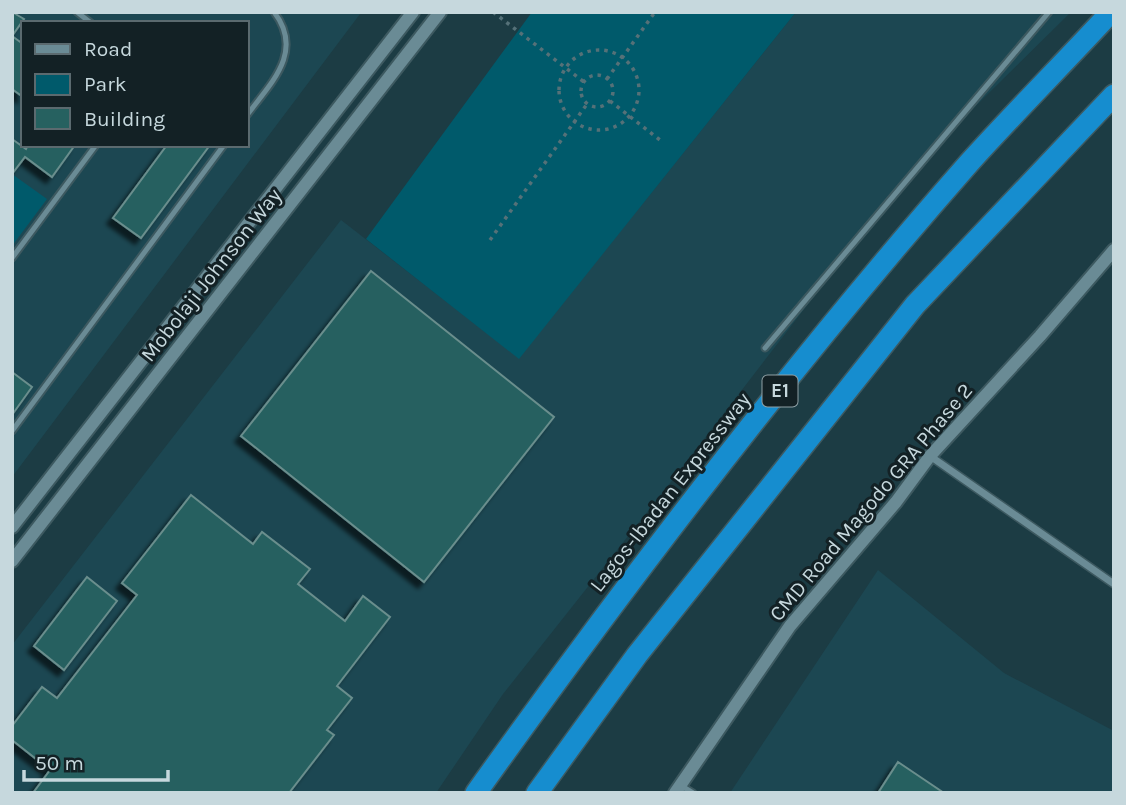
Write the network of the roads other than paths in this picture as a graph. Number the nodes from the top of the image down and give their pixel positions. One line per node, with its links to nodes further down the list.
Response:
1 (274, 12): 7 (lane)
2 (414, 12): 15 (street, Mobolaji Johnson Way)
3 (440, 12): 16 (street, Mobolaji Johnson Way)
4 (1049, 12): 12 (lane)
5 (1111, 12): 19 (highway, Lagos-Ibadan Expressway / E1)
6 (1114, 95): 20 (highway, E1)
7 (248, 114)
8 (94, 147): 11 (lane)
9 (223, 147): 13 (lane)
10 (1114, 250): 14 (street, CMD Road Magodo GRA Phase 2)
11 (12, 257)
12 (765, 348)
13 (12, 431)
14 (930, 456): 17 (street); 18 (street, CMD Road Magodo GRA Phase 2)
15 (12, 527)
16 (12, 561)
17 (1114, 584)
18 (678, 789): 21 (lane)
19 (476, 793)
20 (537, 793)
21 (693, 793)

